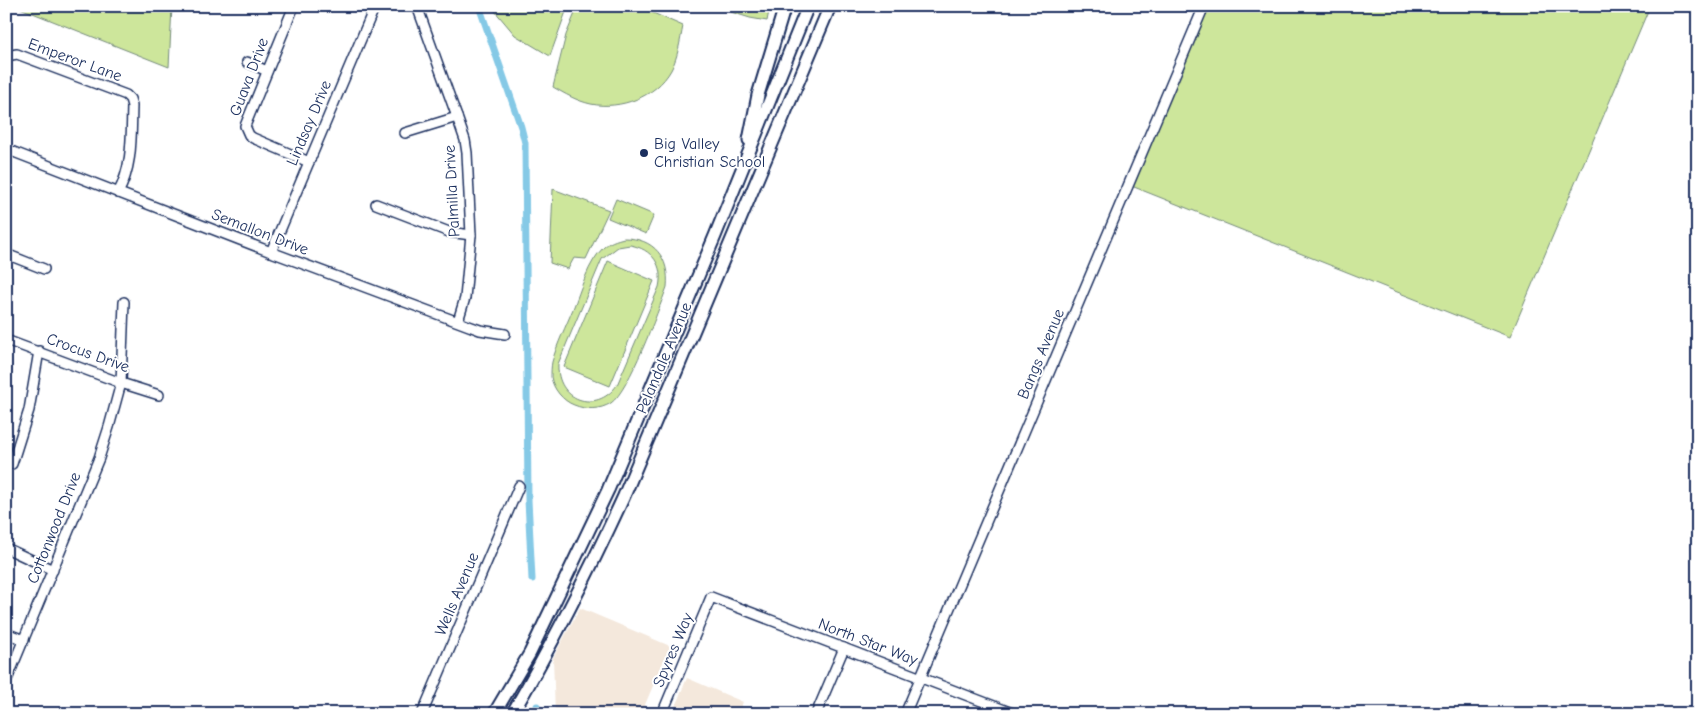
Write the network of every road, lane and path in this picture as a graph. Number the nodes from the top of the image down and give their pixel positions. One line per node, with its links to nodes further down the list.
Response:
1 (294, 6): 10 (street, Guava Drive)
2 (375, 6): 15 (street, Lindsay Drive)
3 (418, 6): 11 (street, Palmilla Drive)
4 (785, 6): 14 (main road)
5 (808, 6): 14 (main road, Pelandale Avenue)
6 (830, 6): 41 (main road, Pelandale Avenue)
7 (1204, 6): 37 (street, Bangs Avenue)
8 (7, 55): 16 (street, Emperor Lane)
9 (247, 62): 10 (street)
10 (267, 71): 15 (street, Guava Drive)
11 (457, 116): 12 (street); 18 (street, Palmilla Drive)
12 (405, 134)
13 (6, 149): 16 (street, Semallon Drive)
14 (747, 157): 40 (main road, Pelandale Avenue)
15 (309, 162): 19 (street, Lindsay Drive)
16 (118, 193): 19 (street, Semallon Drive)
17 (376, 204): 18 (street)
18 (471, 234): 23 (street, Palmilla Drive)
19 (271, 252): 23 (street, Semallon Drive)
20 (6, 254): 21 (street)
21 (44, 268)
22 (124, 302): 27 (street, Cottonwood Drive)
23 (458, 321): 24 (street, Semallon Drive)
24 (505, 334)
25 (6, 340): 26 (street, Crocus Drive)
26 (39, 351): 27 (street, Crocus Drive); 29 (street)
27 (120, 383): 28 (street, Crocus Drive); 32 (street, Cottonwood Drive)
28 (159, 395)
29 (12, 464)
30 (519, 486): 39 (street, Wells Avenue)
31 (6, 548): 32 (street)
32 (53, 570): 35 (street, Cottonwood Drive)
33 (711, 597): 36 (street, North Star Way); 42 (street, Spyres Way)
34 (6, 633): 35 (street)
35 (24, 640): 38 (street, Cottonwood Drive)
36 (844, 648): 37 (street, North Star Way); 43 (street)
37 (921, 678): 44 (street, Bangs Avenue); 45 (street, North Star Way)
38 (6, 682)
39 (422, 714)
40 (494, 714)
41 (512, 714)
42 (662, 714)
43 (816, 714)
44 (906, 714)
45 (1015, 714)

